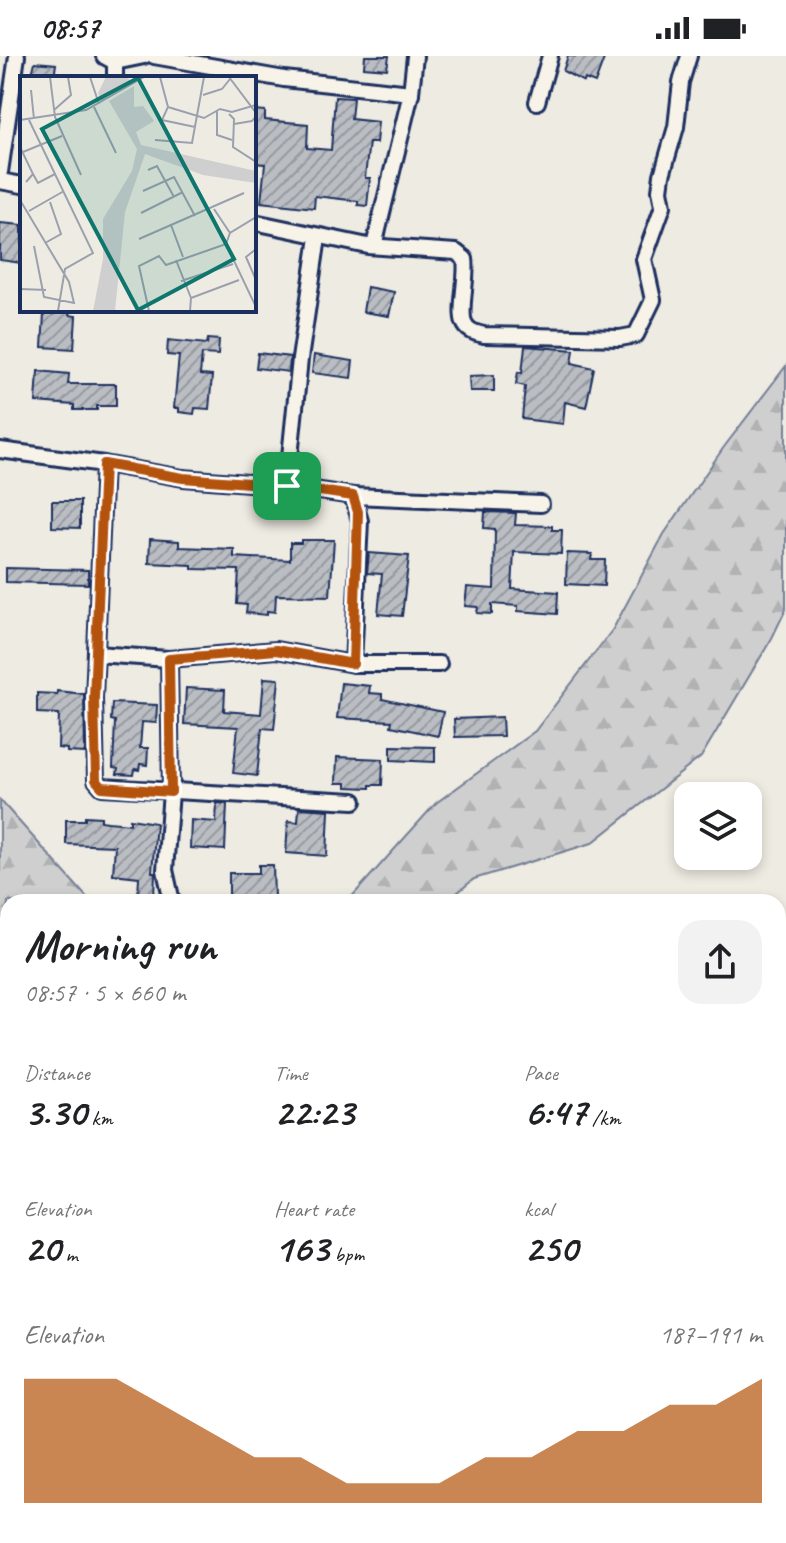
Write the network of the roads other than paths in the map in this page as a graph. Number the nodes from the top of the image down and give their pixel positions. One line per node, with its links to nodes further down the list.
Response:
1 (17, 56): 10 (street)
2 (144, 56): 7 (street)
3 (154, 56): 8 (street)
4 (415, 56): 8 (street)
5 (550, 56): 9 (street)
6 (689, 56): 15 (street)
7 (110, 59)
8 (411, 93): 15 (street)
9 (537, 102)
10 (0, 172)
11 (0, 181): 12 (street)
12 (20, 185)
13 (256, 222): 14 (street)
14 (318, 237): 15 (street); 18 (street)
15 (374, 246)
16 (0, 450): 17 (street)
17 (104, 464): 18 (street); 21 (street)
18 (287, 486): 19 (street)
19 (353, 496): 20 (street); 23 (street)
20 (541, 504)
21 (96, 654): 22 (street); 25 (street)
22 (169, 659): 23 (street); 25 (street)
23 (353, 664): 24 (street)
24 (439, 664)
25 (171, 792): 26 (street); 27 (street)
26 (354, 801)
27 (170, 894)

